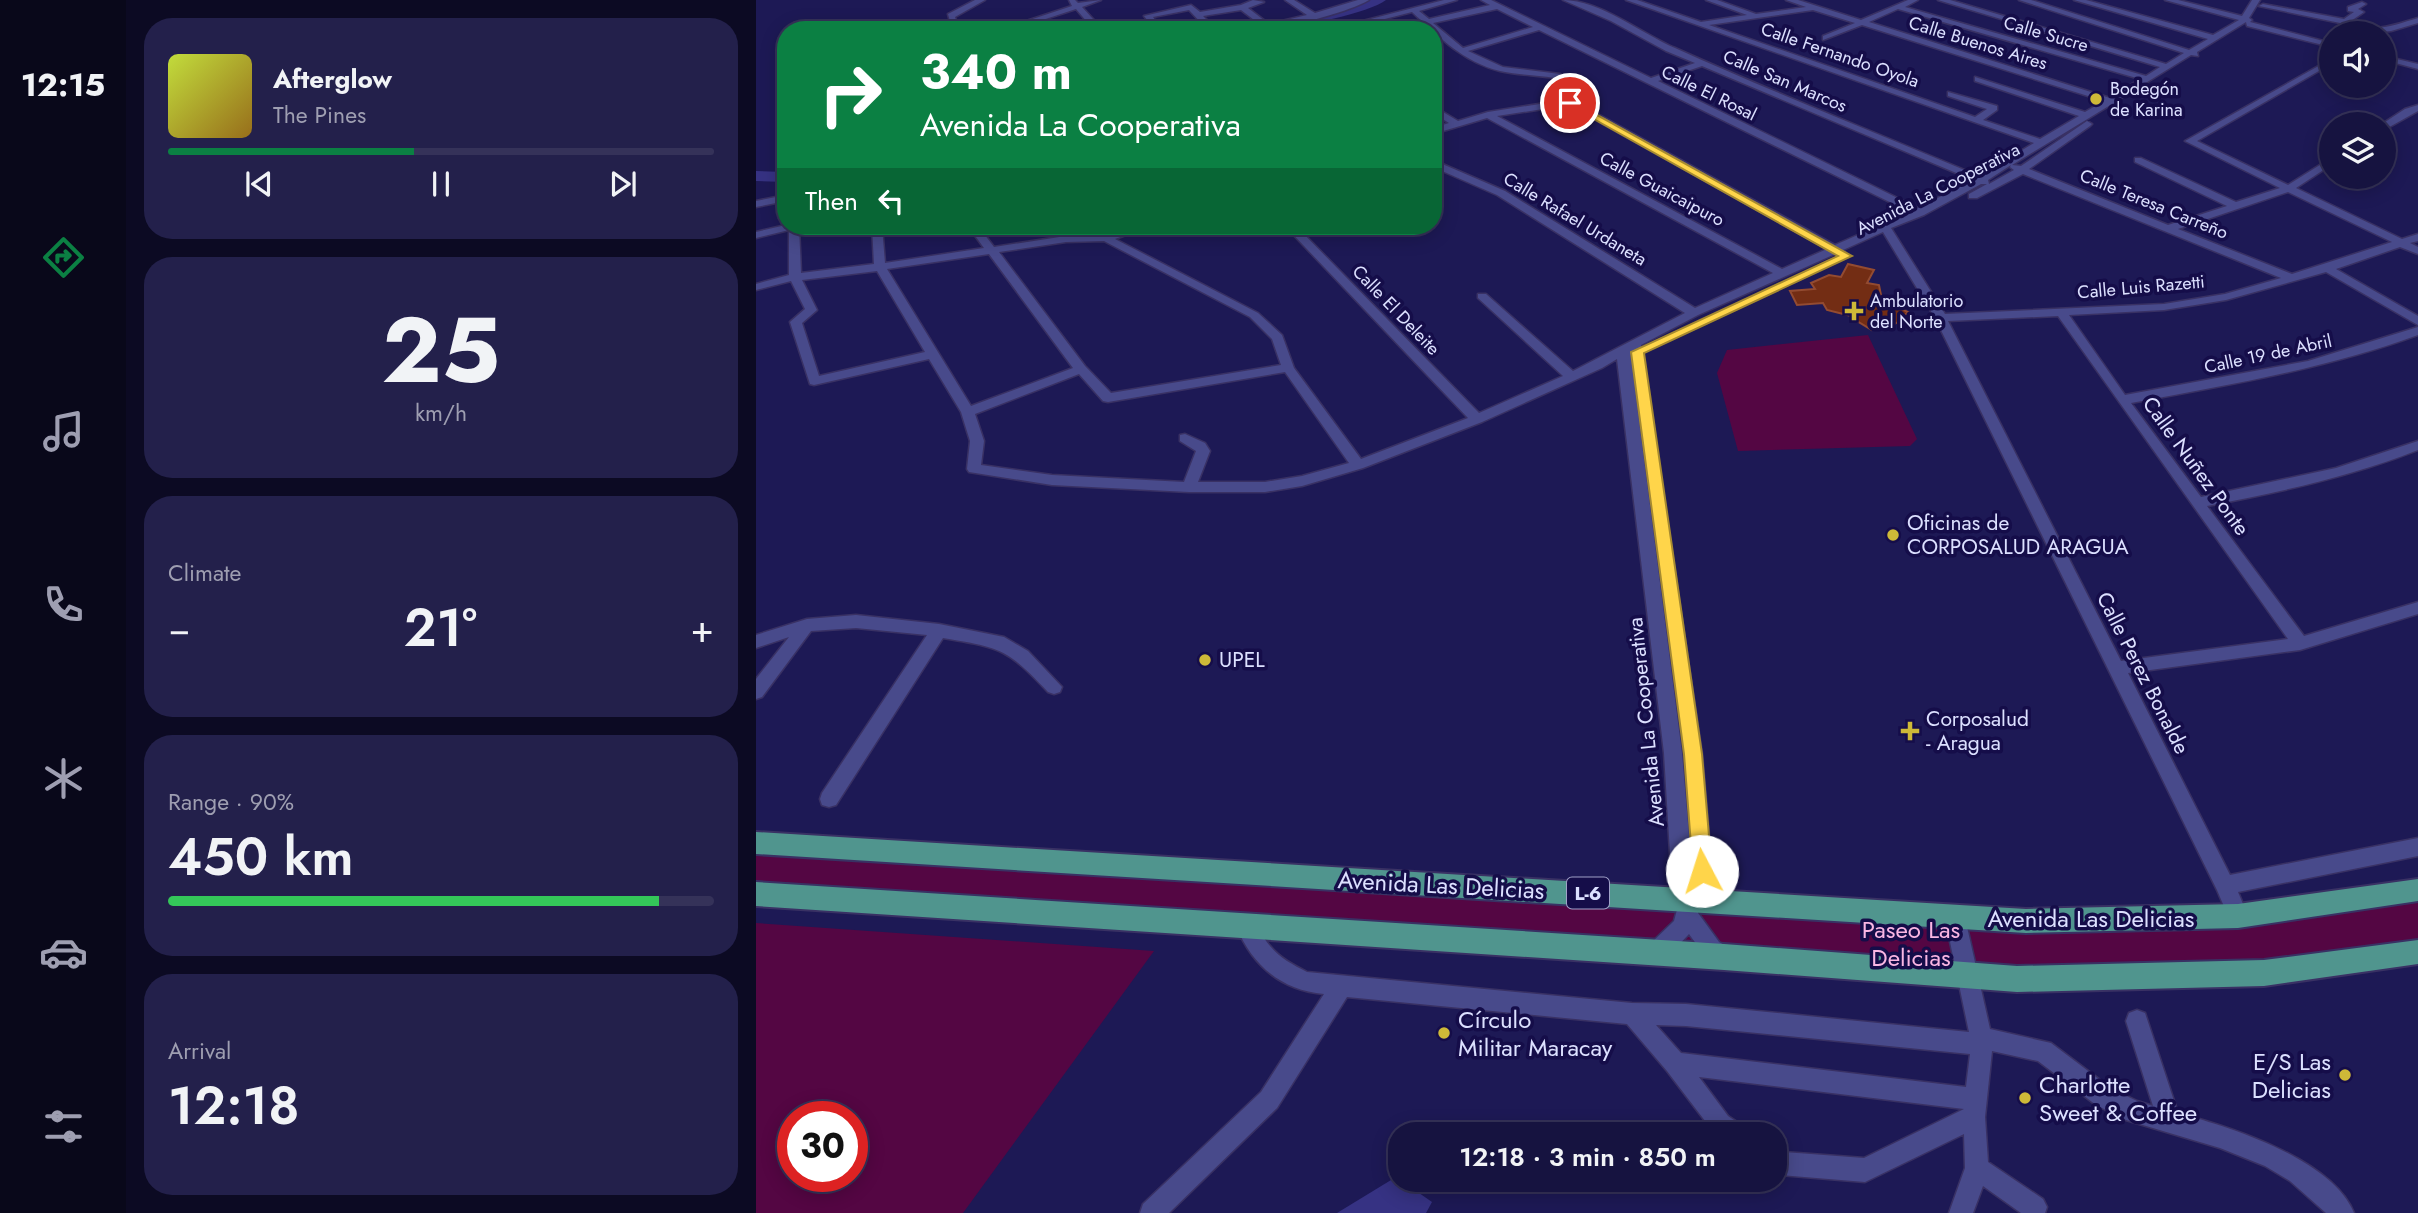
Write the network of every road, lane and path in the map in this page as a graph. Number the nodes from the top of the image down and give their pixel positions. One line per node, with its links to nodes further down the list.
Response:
1 (981, 0): 32 (street)
2 (1097, 0): 20 (street)
3 (1257, 0): 24 (street)
4 (1289, 0): 29 (street)
5 (1365, 0): 18 (street)
6 (1453, 0): 27 (street)
7 (1485, 0): 23 (street, Calle El Rosal)
8 (1567, 0): 57 (street, Calle San Marcos)
9 (1630, 0): 45 (street, Calle Fernando Oyola)
10 (1710, 0): 30 (street)
11 (1790, 0): 26 (street, Calle Buenos Aires)
12 (1914, 0): 25 (street)
13 (1942, 0): 59 (street)
14 (2024, 0): 54 (street)
15 (2078, 0): 17 (street)
16 (2169, 0): 44 (street)
17 (2090, 1): 50 (street)
18 (1353, 2): 29 (street)
19 (2262, 2): 42 (street); 44 (street, Avenida La Cooperativa)
20 (1074, 3): 33 (street); 34 (street)
21 (1189, 4): 28 (street); 35 (street)
22 (2362, 4): 43 (street)
23 (1498, 6): 41 (street); 47 (street, Calle El Rosal)
24 (1242, 7): 28 (street); 37 (street)
25 (1898, 7): 46 (street); 62 (street, Calle Sucre)
26 (1814, 8): 30 (street); 46 (street, Calle Buenos Aires)
27 (1413, 9): 39 (street); 40 (street)
28 (1197, 15): 36 (street)
29 (1312, 15): 38 (street)
30 (1755, 15): 45 (street)
31 (2418, 20): 48 (street)
32 (953, 21)
33 (1031, 21)
34 (1091, 21)
35 (1152, 21)
36 (1203, 21)
37 (1260, 21)
38 (1287, 21)
39 (1367, 21)
40 (1427, 21)
41 (1432, 21)
42 (2339, 21)
43 (2347, 21)
44 (2249, 22): 50 (street, Avenida La Cooperativa); 52 (street); 54 (street, Avenida La Cooperativa)
45 (1701, 23): 73 (street, Calle Fernando Oyola)
46 (1862, 23): 51 (street); 66 (street, Calle Buenos Aires)
47 (1539, 27): 53 (street); 64 (street, Calle El Rosal)
48 (2396, 28)
49 (1442, 35): 53 (street)
50 (2211, 37): 54 (street, Avenida La Cooperativa)
51 (1825, 38)
52 (2319, 42)
53 (1460, 51): 67 (street)
54 (2194, 54): 59 (street, Avenida La Cooperativa); 66 (street, Avenida La Cooperativa)
55 (2418, 55): 58 (street)
56 (2396, 61): 58 (street)
57 (1703, 63): 64 (street); 82 (street, Calle San Marcos)
58 (2404, 63): 60 (street)
59 (2165, 66): 62 (street, Avenida La Cooperativa)
60 (2418, 67)
61 (2319, 68): 84 (street)
62 (2145, 78): 66 (street, Avenida La Cooperativa)
63 (1978, 79): 71 (street)
64 (1651, 81): 88 (street, Calle El Rosal)
65 (1951, 94): 73 (street)
66 (2113, 102): 71 (street, Avenida La Cooperativa); 81 (street, Avenida La Cooperativa)
67 (1570, 103): 70 (street); 102 (street)
68 (2418, 108): 72 (street)
69 (1442, 115): 74 (street)
70 (1488, 115): 74 (street); 107 (street, Calle Guaicaipuro)
71 (2084, 115): 76 (street, Avenida La Cooperativa)
72 (2396, 119)
73 (1977, 120): 76 (street, Calle Fernando Oyola)
74 (1455, 123): 75 (street)
75 (1442, 128)
76 (2039, 142): 78 (street, Avenida La Cooperativa)
77 (2138, 160): 87 (street)
78 (2006, 164): 81 (street, Calle Teresa Carreño); 82 (street, Avenida La Cooperativa)
79 (1442, 167): 113 (street, Calle Rafael Urdaneta)
80 (2319, 169): 84 (street)
81 (2022, 170): 83 (street, Avenida La Cooperativa); 89 (street, Calle Teresa Carreño)
82 (1981, 180): 83 (street, Calle San Marcos); 88 (street, Avenida La Cooperativa)
83 (1994, 185): 91 (street, Avenida La Cooperativa)
84 (2290, 188): 87 (street); 100 (street)
85 (777, 200): 86 (street)
86 (756, 204)
87 (2236, 206): 89 (street)
88 (1920, 214): 91 (street, Avenida La Cooperativa)
89 (2169, 228): 109 (street, Calle Teresa Carreño)
90 (777, 230): 92 (street)
91 (1888, 232): 102 (street, Avenida La Cooperativa); 104 (street, Avenida La Cooperativa); 114 (street, Calle Perez Bonalde)
92 (756, 235)
93 (794, 235): 108 (street)
94 (878, 235): 105 (street)
95 (979, 235): 101 (street)
96 (1116, 235): 99 (street)
97 (1299, 235): 124 (street, Calle El Deleite)
98 (2418, 237): 100 (street, Calle Luis Razetti)
99 (1106, 238): 101 (street); 120 (street)
100 (2402, 243): 103 (street); 106 (street, Calle Luis Razetti)
101 (990, 250): 105 (street); 119 (street)
102 (1835, 251): 104 (street); 107 (street, Avenida La Cooperativa)
103 (2418, 251)
104 (1846, 256): 117 (street, Avenida La Cooperativa)
105 (880, 267): 108 (street); 118 (street)
106 (2327, 268): 109 (street, Calle Luis Razetti); 115 (street)
107 (1782, 274): 113 (street, Avenida La Cooperativa)
108 (795, 277): 110 (street); 118 (street)
109 (2289, 277): 112 (street, Calle Luis Razetti)
110 (756, 287)
111 (1482, 296): 121 (street)
112 (2061, 312): 114 (street, Calle Luis Razetti); 122 (street, Calle Nuñez Ponte)
113 (1694, 313): 117 (street, Avenida La Cooperativa)
114 (1941, 318): 136 (street, Calle Perez Bonalde)
115 (2418, 321)
116 (2418, 331): 122 (street, Calle 19 de Abril)
117 (1629, 351): 121 (street); 145 (street, Avenida La Cooperativa)
118 (933, 354): 123 (street)
119 (1080, 369): 120 (street); 123 (street)
120 (1288, 369): 128 (street)
121 (1572, 376): 124 (street)
122 (2122, 400): 130 (street, Calle Nuñez Ponte)
123 (968, 412): 129 (street)
124 (1477, 419): 128 (street)
125 (1185, 438): 129 (street)
126 (2412, 448): 127 (street); 130 (street)
127 (2418, 460)
128 (1358, 465): 129 (street)
129 (1189, 487)
130 (2199, 503): 135 (street, Calle Nuñez Ponte)
131 (2418, 608): 135 (street)
132 (807, 625): 133 (street); 134 (street); 138 (street)
133 (939, 631): 137 (street); 139 (street)
134 (756, 642)
135 (2300, 644): 136 (street)
136 (2117, 668): 142 (street, Calle Perez Bonalde)
137 (1054, 687)
138 (756, 692)
139 (830, 799)
140 (756, 843): 145 (main road, Avenida Las Delicias / L-6)
141 (2418, 847): 142 (street)
142 (2225, 884): 146 (street, Calle Perez Bonalde)
143 (2418, 890): 146 (main road, Avenida Las Delicias / L-6)
144 (756, 894): 148 (main road)
145 (1690, 902): 147 (main road, Avenida Las Delicias / L-6); 150 (street); 151 (street)
146 (2238, 916): 147 (main road, Avenida Las Delicias / L-6)
147 (1955, 918): 152 (street)
148 (1246, 926): 150 (main road); 153 (street)
149 (2418, 952): 152 (main road)
150 (1655, 953): 151 (main road)
151 (1724, 957): 152 (main road)
152 (1966, 976): 156 (street)
153 (1341, 987): 154 (street); 163 (street)
154 (1632, 1014): 156 (street); 157 (street)
155 (2137, 1021): 160 (street)
156 (1982, 1041): 158 (street); 160 (street)
157 (1675, 1063): 158 (street); 159 (street)
158 (1975, 1108): 161 (street); 162 (street)
159 (1719, 1122)
160 (2170, 1122): 166 (street)
161 (1787, 1164)
162 (1977, 1168): 164 (street); 165 (street)
163 (1152, 1213)
164 (1961, 1213)
165 (2033, 1213)
166 (2342, 1213)

